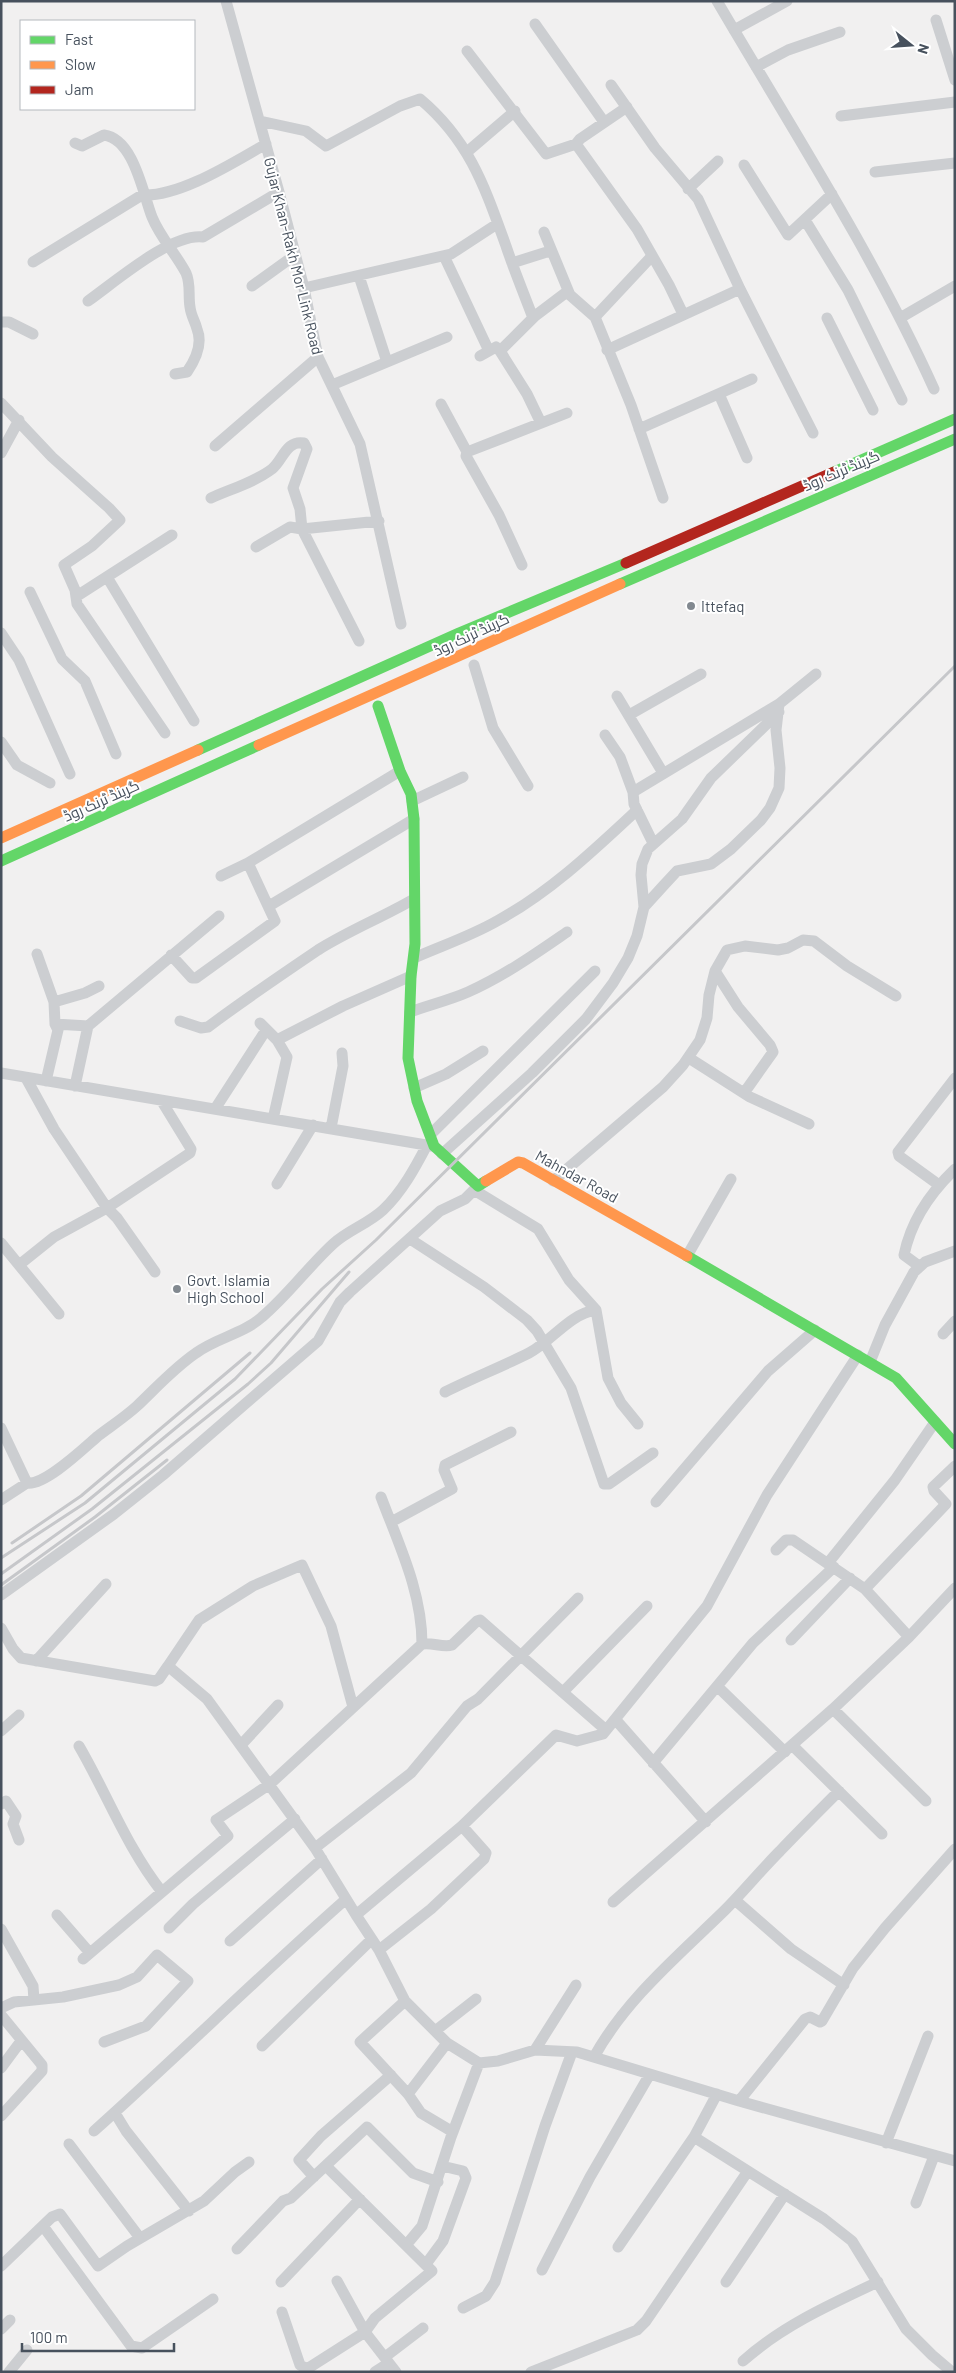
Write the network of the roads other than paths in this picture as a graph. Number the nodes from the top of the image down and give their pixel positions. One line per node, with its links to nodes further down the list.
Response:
1 (226, 1): 17 (street, Gujar Khan-Rakh Mor Link Road)
2 (717, 1): 6 (street)
3 (787, 1): 6 (street)
4 (936, 20): 9 (street)
5 (535, 24): 18 (street)
6 (734, 30): 10 (street)
7 (840, 32): 10 (street)
8 (467, 51): 15 (street)
9 (952, 65): 11 (street)
10 (756, 67): 29 (street)
11 (955, 80)
12 (611, 85): 14 (street)
13 (955, 102): 16 (street)
14 (627, 107): 18 (street); 27 (street)
15 (515, 111): 21 (street); 22 (street)
16 (840, 116)
17 (260, 121): 20 (street, Gujar Khan-Rakh Mor Link Road); 22 (street)
18 (604, 122): 21 (street)
19 (75, 143): 30 (street)
20 (266, 144): 28 (street, Gujar Khan-Rakh Mor Link Road); 30 (street)
21 (576, 144): 38 (street)
22 (466, 152): 32 (street)
23 (718, 161): 27 (street)
24 (955, 163): 26 (street)
25 (744, 165): 31 (street)
26 (875, 172)
27 (688, 189): 45 (street)
28 (279, 192): 34 (street); 36 (street, Gujar Khan-Rakh Mor Link Road)
29 (832, 194): 31 (street); 52 (street)
30 (146, 195): 34 (street); 39 (street)
31 (805, 220): 65 (street)
32 (498, 224): 37 (street); 40 (street)
33 (544, 232): 35 (street)
34 (168, 245): 47 (street); 60 (street)
35 (550, 251): 40 (street); 46 (street)
36 (295, 254): 42 (street); 44 (street, Gujar Khan-Rakh Mor Link Road)
37 (444, 256): 41 (street); 57 (street)
38 (652, 256): 48 (street); 49 (street)
39 (33, 262)
40 (512, 263): 50 (street)
41 (359, 276): 44 (street); 59 (street)
42 (252, 286)
43 (955, 286): 52 (street)
44 (304, 288): 58 (street, Gujar Khan-Rakh Mor Link Road)
45 (740, 289): 48 (street); 74 (street)
46 (568, 291): 49 (street); 50 (street)
47 (88, 301)
48 (683, 314): 56 (street)
49 (595, 317): 56 (street)
50 (533, 318): 57 (street)
51 (827, 318): 68 (street)
52 (900, 318): 63 (street)
53 (1, 322): 54 (street)
54 (33, 334)
55 (447, 337): 59 (street)
56 (607, 350): 73 (street)
57 (490, 353): 72 (street)
58 (318, 357): 62 (street, Gujar Khan-Rakh Mor Link Road); 76 (street)
59 (387, 362): 62 (street)
60 (175, 374)
61 (752, 379): 64 (street)
62 (332, 385): 82 (street, Gujar Khan-Rakh Mor Link Road)
63 (934, 390)
64 (719, 394): 73 (street); 79 (street)
65 (902, 400)
66 (1, 403): 71 (street)
67 (441, 404): 77 (street)
68 (872, 410)
69 (567, 412): 72 (street)
70 (955, 419): 92 (main road, گرینڈ ٹرنک روڈ)
71 (19, 420): 78 (street); 89 (street)
72 (540, 422): 77 (street)
73 (639, 429): 81 (street)
74 (813, 433)
75 (955, 439): 94 (main road, گرینڈ ٹرنک روڈ)
76 (215, 446)
77 (467, 452): 86 (street)
78 (1, 453)
79 (747, 458)
80 (211, 498): 83 (street)
81 (663, 498)
82 (379, 521): 83 (street); 90 (street, Gujar Khan-Rakh Mor Link Road)
83 (302, 530): 85 (street); 93 (street)
84 (172, 535): 87 (street)
85 (256, 547)
86 (522, 565)
87 (107, 577): 89 (street); 102 (street)
88 (30, 592): 106 (street)
89 (77, 596): 103 (street)
90 (401, 624)
91 (1, 633): 109 (street)
92 (459, 633): 94 (main road); 117 (main road, گرینڈ ٹرنک روڈ)
93 (359, 641)
94 (468, 653): 119 (main road, گرینڈ ٹرنک روڈ)
95 (474, 665): 112 (street)
96 (701, 674): 101 (street)
97 (816, 674): 100 (street)
98 (617, 696): 101 (street)
99 (378, 706): 107 (main road)
100 (779, 708): 108 (street); 118 (street); 124 (street)
101 (629, 716): 108 (street)
102 (194, 721)
103 (165, 733)
104 (605, 734): 113 (street)
105 (1, 742): 111 (street)
106 (116, 754)
107 (400, 771): 114 (main road); 120 (street)
108 (663, 773): 113 (street)
109 (70, 774)
110 (462, 777): 114 (street)
111 (50, 783)
112 (528, 786)
113 (633, 792): 115 (street)
114 (412, 801): 116 (main road)
115 (637, 810): 118 (street); 129 (street)
116 (414, 819): 122 (main road); 123 (street)
117 (1, 838)
118 (653, 844): 124 (street)
119 (1, 861)
120 (248, 863): 121 (street); 123 (street)
121 (221, 876)
122 (414, 899): 129 (main road); 137 (street)
123 (269, 906): 128 (street)
124 (644, 908): 157 (street)
125 (219, 916): 128 (street)
126 (567, 932): 136 (street)
127 (37, 954): 135 (street)
128 (170, 954): 139 (street)
129 (414, 958): 132 (main road)
130 (595, 971): 157 (street)
131 (715, 971): 134 (street); 143 (street); 150 (street)
132 (411, 976): 136 (main road); 140 (street)
133 (99, 986): 135 (street)
134 (896, 996)
135 (54, 1002): 138 (street)
136 (410, 1012): 149 (main road)
137 (180, 1021)
138 (55, 1024): 139 (street); 147 (street)
139 (88, 1026): 148 (street)
140 (277, 1040): 152 (street); 153 (street)
141 (482, 1051): 149 (street)
142 (342, 1054): 156 (street)
143 (689, 1058): 150 (street); 160 (street)
144 (1, 1074): 145 (street)
145 (26, 1078): 147 (street); 164 (street)
146 (955, 1078): 162 (street)
147 (46, 1081): 148 (street)
148 (75, 1086): 151 (street)
149 (414, 1088): 157 (main road)
150 (744, 1093): 154 (street)
151 (161, 1100): 152 (street); 164 (street)
152 (215, 1109): 153 (street)
153 (273, 1119): 155 (street)
154 (809, 1124)
155 (313, 1125): 156 (street); 161 (street)
156 (330, 1128): 157 (street)
157 (433, 1145): 163 (main road); 189 (street)
158 (953, 1173): 162 (street)
159 (731, 1178): 169 (street)
160 (553, 1181): 163 (main road, Mahndar Road); 169 (main road, Mahndar Road)
161 (277, 1184)
162 (939, 1185): 171 (street)
163 (476, 1188): 165 (street); 173 (street)
164 (107, 1208): 170 (street); 172 (street)
165 (410, 1238): 178 (street); 200 (street)
166 (1, 1243): 168 (street)
167 (955, 1251): 171 (street)
168 (5, 1256): 170 (street)
169 (687, 1256): 176 (main road, Mahndar Road)
170 (19, 1265): 174 (street)
171 (919, 1266): 180 (street)
172 (155, 1272)
173 (596, 1310): 178 (street); 183 (street)
174 (59, 1314)
175 (955, 1321): 177 (street)
176 (815, 1330): 179 (main road, Mahndar Road); 192 (street)
177 (943, 1334)
178 (545, 1342): 181 (street); 187 (street)
179 (858, 1354): 180 (main road, Mahndar Road); 216 (street)
180 (870, 1362): 182 (main road, Mahndar Road)
181 (445, 1392)
182 (935, 1422): 186 (main road, Mahndar Road); 195 (street)
183 (638, 1424)
184 (1, 1428): 189 (street)
185 (511, 1432): 193 (street)
186 (955, 1444)
187 (652, 1454)
188 (955, 1466): 199 (street)
189 (27, 1483): 191 (street)
190 (380, 1497): 193 (street)
191 (1, 1500)
192 (656, 1502)
193 (391, 1522): 206 (street)
194 (776, 1550): 195 (street)
195 (831, 1565): 196 (street); 210 (street)
196 (850, 1578): 199 (street); 205 (street)
197 (106, 1584): 208 (street)
198 (955, 1588): 204 (street)
199 (865, 1589): 204 (street)
200 (1, 1595)
201 (578, 1598): 207 (street)
202 (647, 1606): 211 (street)
203 (1, 1628): 208 (street)
204 (909, 1637): 214 (street)
205 (791, 1640)
206 (422, 1644): 207 (street); 213 (street)
207 (521, 1656): 211 (street); 232 (street)
208 (36, 1660): 209 (street)
209 (168, 1666): 213 (street); 219 (street)
210 (717, 1686): 221 (street); 222 (street)
211 (563, 1692): 217 (street)
212 (278, 1705): 219 (street)
213 (353, 1706): 223 (street)
214 (834, 1709): 221 (street); 225 (street)
215 (19, 1715): 218 (street)
216 (615, 1719): 217 (street); 222 (street)
217 (606, 1730): 229 (street)
218 (1, 1731)
219 (241, 1745): 223 (street)
220 (79, 1746): 235 (street)
221 (788, 1749): 224 (street); 228 (street)
222 (653, 1763): 228 (street)
223 (270, 1784): 227 (street); 235 (street)
224 (839, 1791): 230 (street); 237 (street)
225 (926, 1801)
226 (1, 1804): 231 (street)
227 (295, 1819): 232 (street); 241 (street)
228 (706, 1822): 238 (street)
229 (462, 1826): 240 (street); 245 (street)
230 (882, 1834)
231 (20, 1840)
232 (316, 1848): 234 (street)
233 (955, 1849): 247 (street)
234 (322, 1859): 236 (street); 244 (street)
235 (162, 1892): 239 (street)
236 (345, 1900): 240 (street); 269 (street)
237 (735, 1900): 247 (street); 261 (street)
238 (613, 1902)
239 (57, 1915)
240 (356, 1915): 243 (street)
241 (169, 1928)
242 (1, 1929): 249 (street)
243 (371, 1940): 245 (street); 258 (street)
244 (230, 1941)
245 (379, 1950): 250 (street)
246 (576, 1985): 259 (street)
247 (844, 1985): 268 (street)
248 (476, 1999): 253 (street)
249 (34, 2000): 251 (street); 256 (street)
250 (405, 2001): 253 (street); 265 (street)
251 (1, 2008)
252 (1, 2014): 255 (street)
253 (435, 2031): 257 (street)
254 (928, 2036): 274 (street)
255 (21, 2041): 263 (street); 270 (street)
256 (104, 2042)
257 (447, 2043): 262 (street); 266 (street)
258 (262, 2046)
259 (535, 2050): 260 (street); 262 (street)
260 (572, 2052): 261 (street); 301 (street)
261 (594, 2057): 264 (street)
262 (479, 2063): 272 (street)
263 (1, 2068)
264 (650, 2074): 267 (street); 295 (street)
265 (390, 2075): 266 (street); 282 (street)
266 (408, 2094): 272 (street)
267 (717, 2094): 268 (street); 273 (street)
268 (739, 2101): 274 (street)
269 (115, 2113): 271 (street); 287 (street)
270 (1, 2116)
271 (94, 2131)
272 (452, 2132): 280 (street)
273 (694, 2137): 281 (street); 291 (street)
274 (886, 2143): 276 (street)
275 (69, 2144): 289 (street)
276 (934, 2156): 277 (street); 286 (street)
277 (955, 2161)
278 (249, 2162): 287 (street)
279 (326, 2166): 282 (street); 283 (street); 285 (street)
280 (442, 2166): 283 (street); 293 (street)
281 (748, 2171): 284 (street); 312 (street)
282 (314, 2177): 292 (street)
283 (438, 2182): 290 (street)
284 (785, 2194): 298 (street); 299 (street)
285 (360, 2198): 290 (street); 297 (street)
286 (916, 2203)
287 (189, 2211): 289 (street)
288 (43, 2226): 289 (street); 294 (street); 300 (street)
289 (140, 2238)
290 (407, 2244): 293 (street)
291 (618, 2246)
292 (237, 2249)
293 (426, 2264): 306 (street)
294 (1, 2266)
295 (542, 2270)
296 (337, 2281): 306 (street)
297 (281, 2282)
298 (726, 2282)
299 (878, 2282): 308 (street); 313 (street)
300 (213, 2299)
301 (463, 2308)
302 (282, 2312): 306 (street)
303 (10, 2320): 305 (street)
304 (423, 2328): 309 (street)
305 (1, 2329)
306 (365, 2332): 309 (street)
307 (26, 2350): 310 (street)
308 (742, 2361)
309 (390, 2364): 311 (street)
310 (8, 2372)
311 (375, 2372)
312 (531, 2372)
313 (952, 2372)

